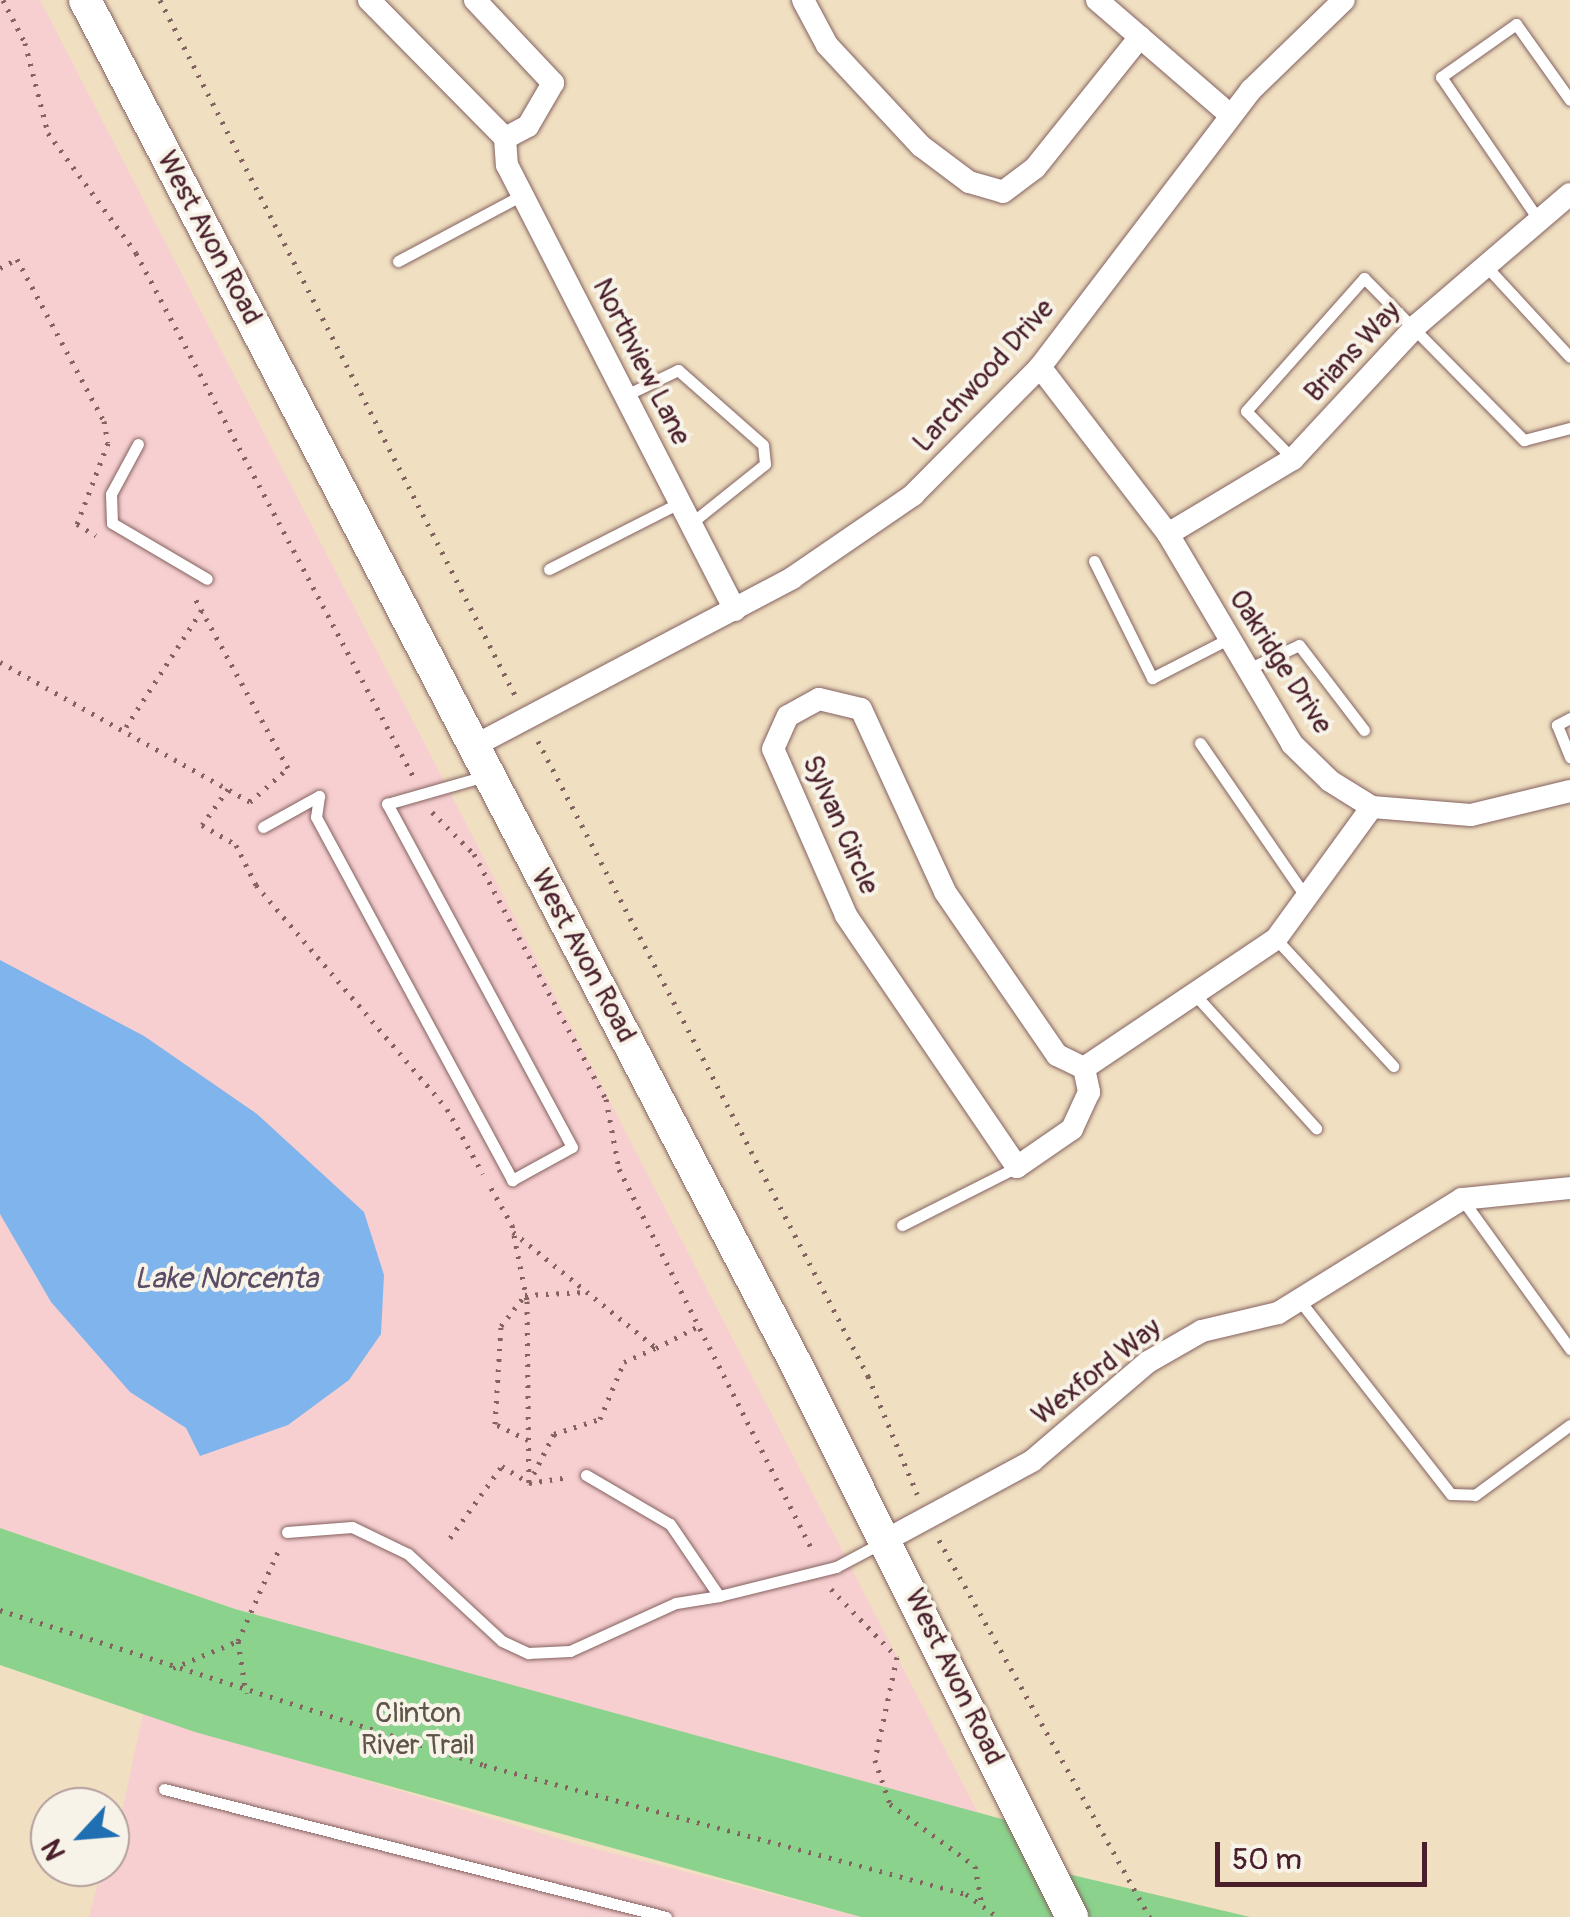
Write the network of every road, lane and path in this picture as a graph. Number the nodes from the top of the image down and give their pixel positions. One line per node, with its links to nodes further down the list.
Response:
1 (3, 0): 48 (path)
2 (85, 0): 45 (main road, West Avon Road)
3 (160, 0): 40 (path)
4 (369, 0): 12 (street, Northview Lane)
5 (475, 0): 12 (street)
6 (803, 0): 9 (street)
7 (1097, 0): 9 (street)
8 (1344, 0): 11 (street, Larchwood Drive)
9 (1140, 37): 11 (street)
10 (1570, 100): 15 (lane)
11 (1230, 116): 21 (street, Larchwood Drive)
12 (506, 138): 14 (street, Northview Lane)
13 (1570, 194): 15 (street, Brians Way)
14 (522, 195): 16 (lane); 22 (street, Northview Lane)
15 (1538, 218): 17 (street, Brians Way)
16 (398, 261)
17 (1485, 264): 19 (street, Brians Way); 20 (lane)
18 (0, 268): 29 (path)
19 (1417, 325): 23 (lane); 25 (street, Brians Way); 25 (lane)
20 (1570, 357)
21 (1040, 367): 28 (street, Oakridge Drive); 35 (street, Larchwood Drive)
22 (624, 396): 26 (street, Northview Lane); 27 (lane)
23 (1570, 428)
24 (138, 444): 32 (lane)
25 (1293, 460): 28 (street, Brians Way)
26 (679, 503): 27 (street, Northview Lane); 31 (lane)
27 (690, 524): 35 (street, Northview Lane)
28 (1168, 534): 36 (street, Oakridge Drive)
29 (108, 543)
30 (1094, 561): 36 (lane)
31 (549, 569)
32 (207, 579)
33 (184, 590): 34 (path)
34 (203, 608): 41 (path); 46 (path)
35 (735, 610): 40 (street, Larchwood Drive)
36 (1226, 640): 38 (street, Oakridge Drive)
37 (0, 662): 41 (path)
38 (1246, 670): 42 (lane); 49 (street, Oakridge Drive)
39 (1570, 718): 44 (lane)
40 (526, 719): 45 (street, Larchwood Drive); 72 (path)
41 (126, 728): 46 (path)
42 (1364, 730)
43 (1200, 743): 51 (lane)
44 (1570, 758)
45 (482, 761): 48 (lane); 75 (main road, West Avon Road)
46 (228, 789): 61 (path)
47 (1570, 792): 49 (street)
48 (422, 794): 50 (lane); 65 (path)
49 (1372, 807): 51 (street)
50 (263, 827)
51 (1306, 898): 52 (street)
52 (1276, 939): 53 (street); 54 (lane)
53 (1198, 998): 55 (street); 56 (lane)
54 (1393, 1066)
55 (1084, 1068): 57 (street); 57 (street, Sylvan Circle)
56 (1316, 1128)
57 (1017, 1167): 60 (lane)
58 (1570, 1188): 59 (street, Wexford Way)
59 (1462, 1199): 64 (street, Wexford Way); 67 (lane)
60 (902, 1225)
61 (514, 1232): 62 (path); 63 (path)
62 (587, 1292): 63 (path); 66 (path)
63 (525, 1295): 69 (path); 69 (path)
64 (1300, 1301): 68 (lane); 72 (street, Wexford Way)
65 (698, 1326): 66 (path); 76 (path)
66 (656, 1348): 71 (path)
67 (1570, 1349)
68 (1570, 1425)
69 (528, 1440): 71 (path)
70 (586, 1474): 71 (path); 77 (lane)
71 (529, 1484): 74 (path)
72 (926, 1517): 75 (street, Wexford Way); 87 (path)
73 (287, 1532): 77 (lane); 79 (path)
74 (450, 1538)
75 (886, 1540): 76 (lane); 86 (main road, West Avon Road)
76 (822, 1570): 77 (lane); 83 (path)
77 (719, 1596)
78 (0, 1610): 80 (path)
79 (238, 1641): 80 (path); 81 (path)
80 (170, 1669): 81 (path)
81 (246, 1694): 83 (path)
82 (164, 1789): 84 (lane)
83 (981, 1900): 85 (path)
84 (666, 1917)
85 (998, 1917)
86 (1072, 1917)
87 (1150, 1917)

